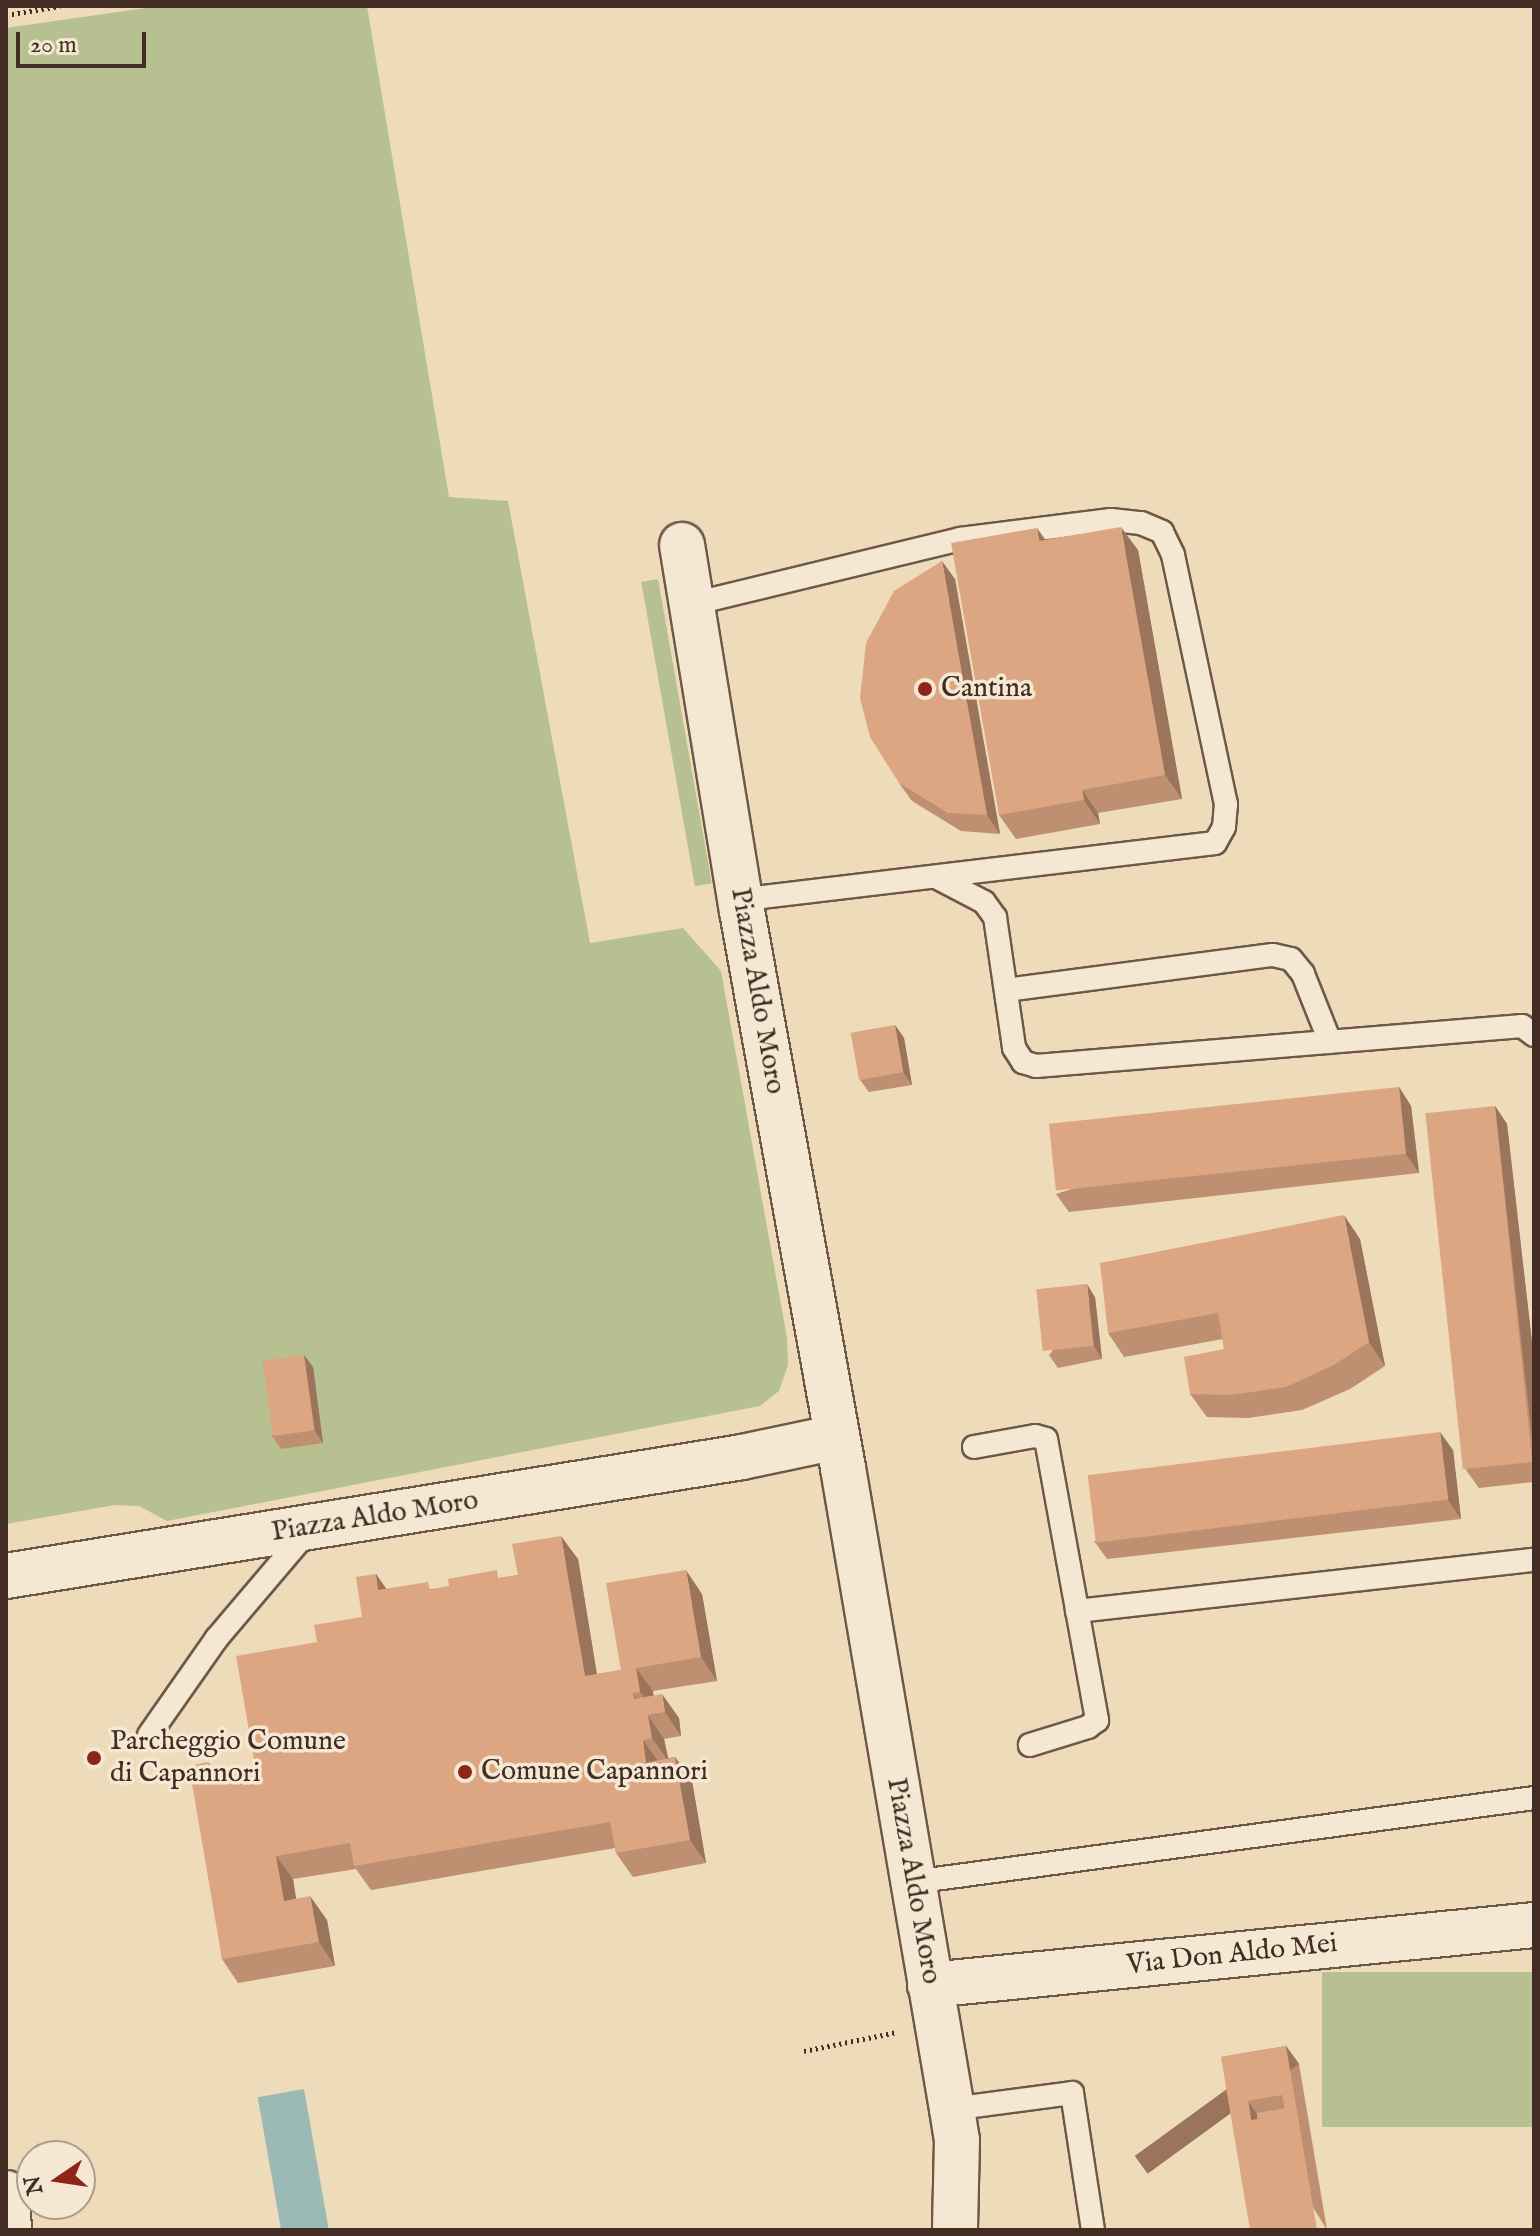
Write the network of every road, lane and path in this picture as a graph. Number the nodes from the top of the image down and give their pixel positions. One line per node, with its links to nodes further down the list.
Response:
1 (60, 6): 2 (path)
2 (6, 15)
3 (682, 545): 4 (street, Piazza Aldo Moro)
4 (692, 604): 5 (lane); 6 (street, Piazza Aldo Moro)
5 (936, 877): 6 (lane); 7 (lane)
6 (740, 900): 10 (street, Piazza Aldo Moro)
7 (1006, 990): 9 (lane); 9 (lane)
8 (1534, 1035): 9 (lane)
9 (1330, 1042)
10 (837, 1437): 12 (street, Piazza Aldo Moro); 19 (street, Piazza Aldo Moro)
11 (974, 1447): 15 (lane)
12 (311, 1528): 14 (street, Piazza Aldo Moro); 16 (lane)
13 (1534, 1560): 15 (lane)
14 (6, 1576)
15 (1077, 1611): 17 (lane)
16 (149, 1735)
17 (1030, 1745)
18 (1534, 1798): 19 (lane)
19 (913, 1882): 21 (street, Piazza Aldo Moro)
20 (1534, 1925): 21 (street, Via Don Aldo Mei)
21 (930, 1985): 22 (street, Piazza Aldo Moro)
22 (952, 2109): 25 (street, Piazza Aldo Moro); 26 (lane)
23 (6, 2193): 24 (street)
24 (9, 2230)
25 (955, 2230)
26 (1093, 2230)

